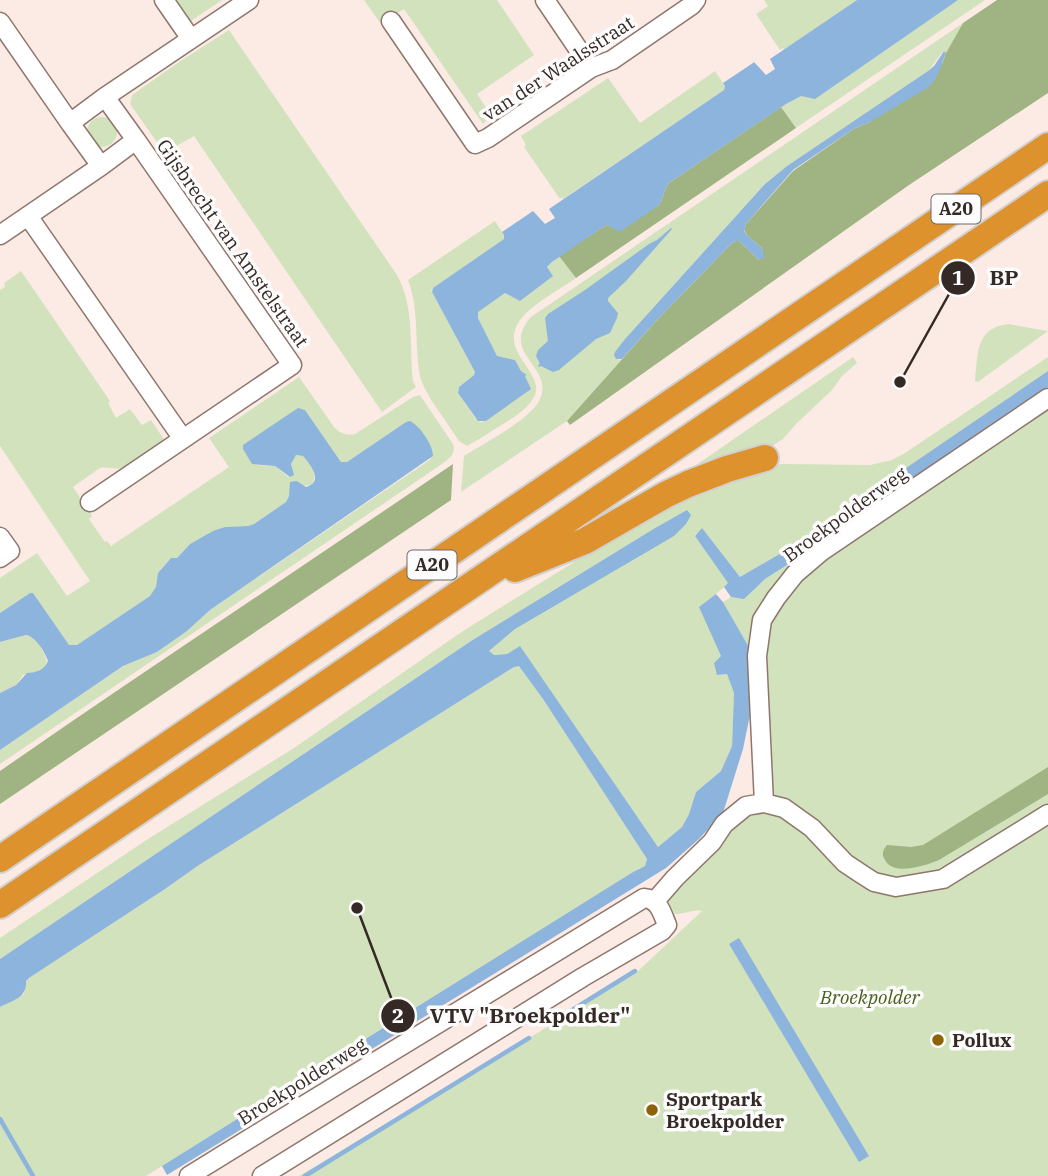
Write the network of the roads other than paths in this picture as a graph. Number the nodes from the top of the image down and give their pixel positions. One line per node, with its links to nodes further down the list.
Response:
1 (164, 0): 7 (street)
2 (249, 0): 7 (street)
3 (545, 0): 8 (street)
4 (696, 0): 8 (street, van der Waalsstraat)
5 (391, 21): 8 (street, van der Waalsstraat)
6 (1, 24): 10 (street)
7 (191, 39): 9 (street)
8 (591, 68)
9 (105, 97): 10 (street); 11 (street)
10 (70, 123): 13 (street)
11 (136, 140): 13 (street); 18 (street, Gijsbrecht van Amstelstraat)
12 (1048, 146): 26 (highway, A20)
13 (101, 166): 15 (street)
14 (1048, 194): 23 (highway, A20)
15 (28, 216): 16 (street); 18 (street)
16 (0, 235)
17 (1048, 398): 24 (street, Broekpolderweg)
18 (183, 439): 20 (street, Gijsbrecht van Amstelstraat)
19 (765, 458): 23 (highway, A20)
20 (90, 502)
21 (0, 537): 22 (street)
22 (0, 558)
23 (468, 588): 28 (highway, A20)
24 (764, 803): 25 (street); 27 (street)
25 (1048, 814)
26 (0, 859)
27 (655, 901): 29 (street, Broekpolderweg); 30 (street)
28 (0, 905)
29 (189, 1176)
30 (261, 1176)

